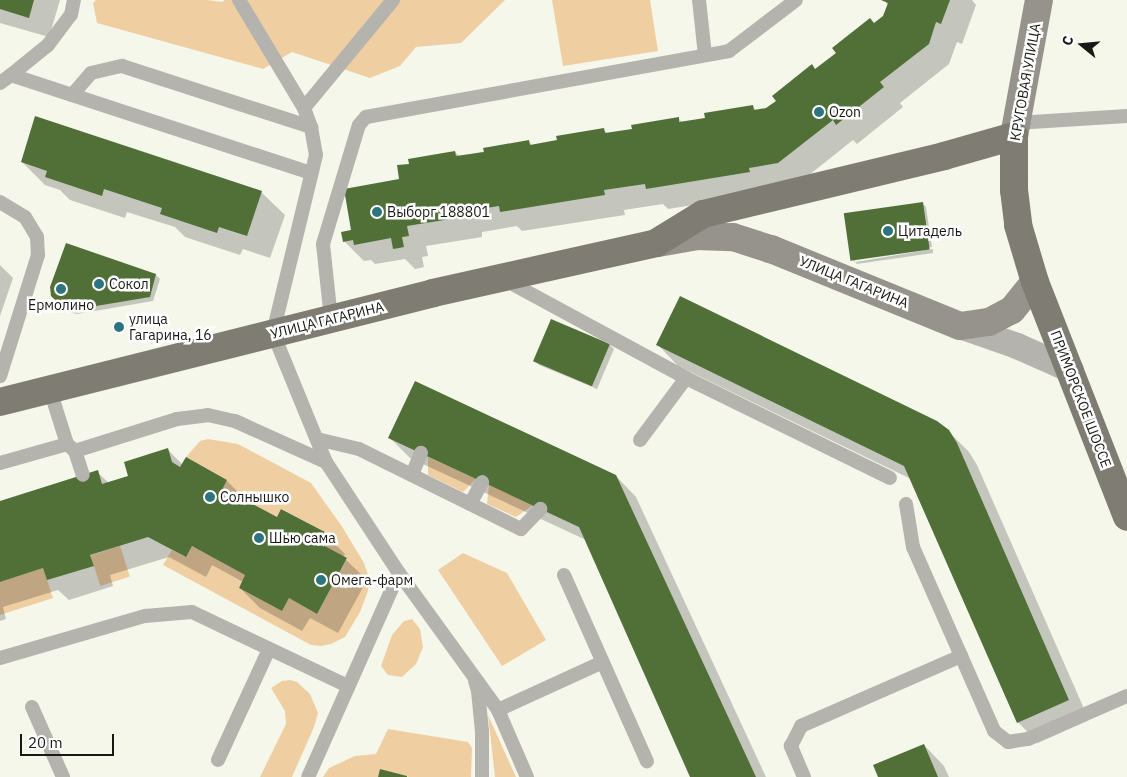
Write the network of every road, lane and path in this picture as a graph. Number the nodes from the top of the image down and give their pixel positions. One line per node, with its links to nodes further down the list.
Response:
1 (74, 0): 8 (lane)
2 (239, 0): 10 (lane)
3 (393, 0): 10 (lane)
4 (699, 0): 7 (lane)
5 (796, 0): 7 (lane)
6 (1040, 0): 13 (street, КРУГОВАЯ УЛИЦА)
7 (705, 55): 19 (lane)
8 (5, 79): 9 (lane)
9 (72, 95): 12 (lane); 14 (lane)
10 (304, 108): 12 (lane)
11 (1127, 116): 13 (lane)
12 (311, 127): 14 (lane)
13 (1014, 129): 16 (main road, УЛИЦА ГАГАРИНА); 18 (main road, КРУГОВАЯ УЛИЦА)
14 (311, 173): 21 (lane)
15 (0, 202): 23 (lane)
16 (656, 243): 17 (main road, УЛИЦА ГАГАРИНА); 20 (street, УЛИЦА ГАГАРИНА)
17 (502, 278): 19 (main road, УЛИЦА ГАГАРИНА); 24 (lane)
18 (1034, 282): 20 (street); 22 (main road, ПРИМОРСКОЕ ШОССЕ)
19 (331, 319): 21 (main road, УЛИЦА ГАГАРИНА)
20 (960, 326): 22 (street)
21 (273, 333): 25 (main road, УЛИЦА ГАГАРИНА); 27 (lane)
22 (1071, 370): 40 (main road, ПРИМОРСКОЕ ШОССЕ)
23 (0, 376)
24 (686, 378): 28 (lane); 35 (lane)
25 (50, 390): 26 (main road, УЛИЦА ГАГАРИНА); 29 (lane)
26 (0, 402)
27 (317, 439): 31 (lane); 34 (lane)
28 (640, 440)
29 (71, 447): 31 (lane); 32 (lane); 33 (lane)
30 (422, 453): 34 (lane)
31 (326, 462): 41 (lane)
32 (0, 463)
33 (83, 475)
34 (412, 475): 37 (lane)
35 (890, 478)
36 (482, 482): 37 (lane)
37 (470, 504): 39 (lane)
38 (906, 504): 44 (lane)
39 (540, 509)
40 (1127, 517)
41 (399, 574): 47 (lane); 48 (lane)
42 (564, 575): 46 (lane)
43 (269, 649): 45 (lane); 48 (lane); 52 (lane)
44 (961, 656): 49 (lane); 58 (lane)
45 (0, 658)
46 (603, 662): 51 (lane); 53 (lane)
47 (472, 671): 51 (lane); 56 (lane)
48 (348, 686): 55 (lane)
49 (1127, 696)
50 (32, 707): 54 (lane)
51 (498, 710): 57 (lane)
52 (218, 760)
53 (647, 761)
54 (64, 777)
55 (308, 777)
56 (482, 777)
57 (527, 777)
58 (804, 777)

